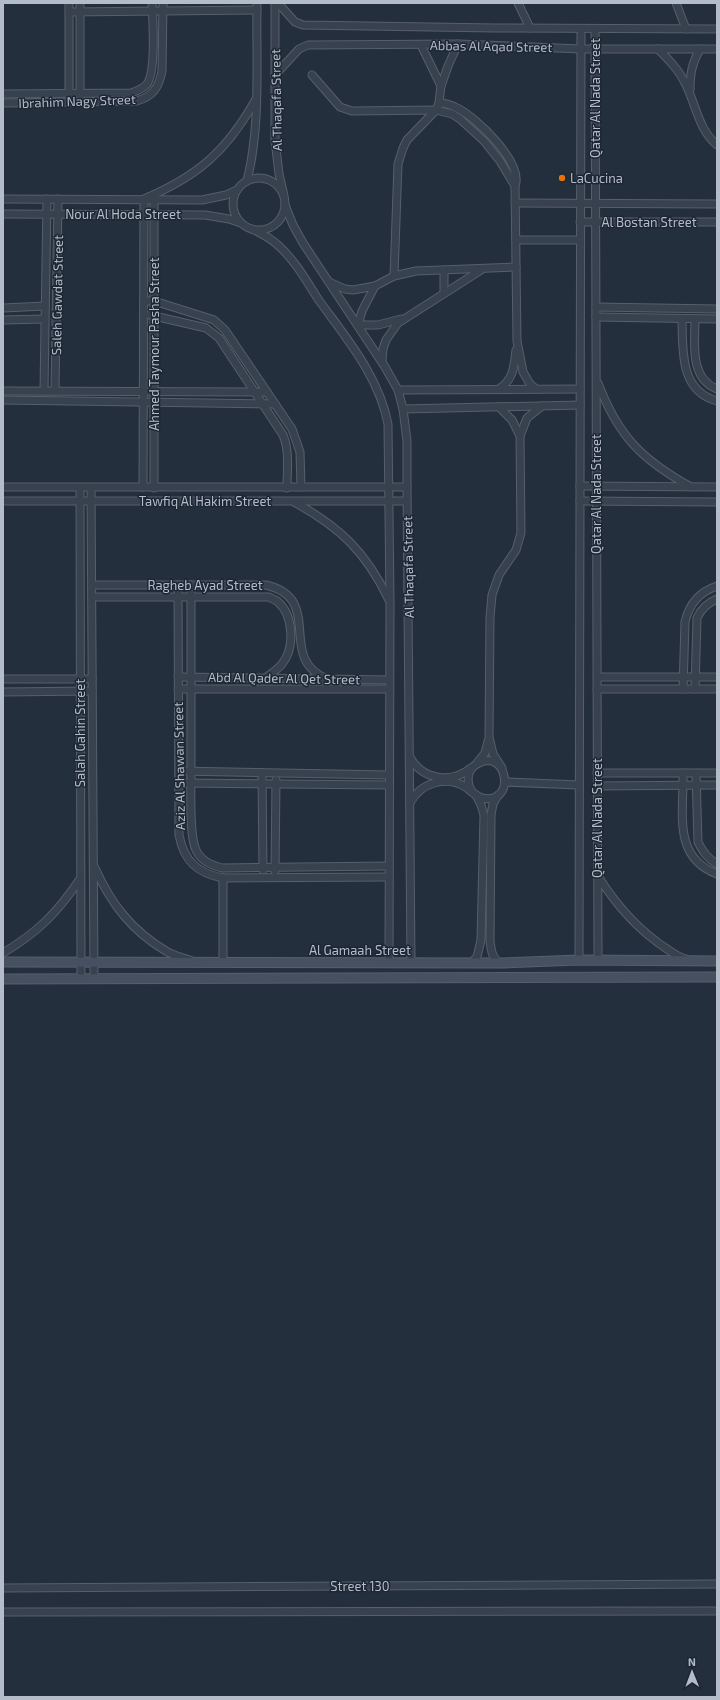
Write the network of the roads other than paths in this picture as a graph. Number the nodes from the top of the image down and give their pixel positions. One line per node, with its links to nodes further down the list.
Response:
1 (69, 3): 11 (street)
2 (80, 3): 12 (street)
3 (152, 3): 9 (street, Ibrahim Nagy Street)
4 (163, 3): 10 (street, Ibrahim Nagy Street)
5 (276, 3): 13 (street, Abbas Al Aqad Street); 25 (street, Al Thaqafa Street)
6 (518, 3): 13 (street)
7 (676, 3): 16 (street)
8 (257, 7): 10 (street); 34 (street, Al Thaqafa Street)
9 (153, 11): 10 (street); 12 (street); 27 (street, Ibrahim Nagy Street)
10 (163, 11): 29 (street, Ibrahim Nagy Street)
11 (69, 12): 12 (street); 31 (street)
12 (80, 12): 32 (street)
13 (530, 28): 14 (street, Abbas Al Aqad Street)
14 (581, 28): 15 (street, Abbas Al Aqad Street); 20 (street, Qatar Al Nada Street)
15 (595, 28): 16 (street, Abbas Al Aqad Street); 21 (street, Qatar Al Nada Street)
16 (686, 29): 17 (street, Abbas Al Aqad Street)
17 (717, 29)
18 (458, 44): 19 (street, Abbas Al Aqad Street); 20 (street, Abbas Al Aqad Street); 28 (street)
19 (421, 45): 25 (street, Abbas Al Aqad Street); 28 (street)
20 (581, 49): 21 (street, Abbas Al Aqad Street); 49 (street, Qatar Al Nada Street)
21 (595, 49): 22 (street, Abbas Al Aqad Street); 50 (street, Qatar Al Nada Street)
22 (658, 49): 23 (street, Abbas Al Aqad Street); 33 (street)
23 (700, 49): 24 (street, Abbas Al Aqad Street); 33 (street)
24 (717, 50)
25 (276, 74): 42 (street, Al Thaqafa Street)
26 (312, 75): 38 (street)
27 (148, 83): 29 (street); 32 (street, Ibrahim Nagy Street)
28 (441, 86): 38 (street)
29 (155, 91): 37 (street, Ibrahim Nagy Street)
30 (3, 94): 31 (street, Ibrahim Nagy Street)
31 (69, 94): 32 (street, Ibrahim Nagy Street); 36 (street)
32 (80, 94): 37 (street)
33 (690, 94): 39 (street)
34 (256, 99): 40 (street, Al Thaqafa Street); 46 (street)
35 (3, 103): 36 (street, Ibrahim Nagy Street)
36 (69, 103): 37 (street, Ibrahim Nagy Street)
37 (80, 103)
38 (437, 106): 48 (street); 68 (street)
39 (717, 145)
40 (247, 182): 41 (street); 42 (street)
41 (237, 190): 47 (street, Nour Al Hoda Street); 61 (street)
42 (284, 196): 52 (street)
43 (3, 199): 44 (street, Nour Al Hoda Street)
44 (47, 199): 45 (street, Nour Al Hoda Street); 54 (street, Saleh Gawdat Street)
45 (58, 199): 46 (street, Nour Al Hoda Street); 55 (street, Saleh Gawdat Street)
46 (144, 199): 47 (street, Nour Al Hoda Street); 56 (street, Ahmed Taymour Pasha Street)
47 (154, 199): 57 (street, Ahmed Taymour Pasha Street)
48 (515, 203): 49 (street, Al Bostan Street); 63 (street)
49 (580, 204): 50 (street, Al Bostan Street); 58 (street, Qatar Al Nada Street)
50 (596, 204): 51 (street, Al Bostan Street); 59 (street, Qatar Al Nada Street)
51 (717, 204)
52 (285, 205): 62 (street); 69 (street, Al Thaqafa Street)
53 (3, 214): 54 (street, Nour Al Hoda Street)
54 (47, 214): 55 (street, Nour Al Hoda Street); 75 (street, Saleh Gawdat Street)
55 (58, 214): 56 (street, Nour Al Hoda Street); 72 (street, Saleh Gawdat Street)
56 (144, 214): 57 (street, Nour Al Hoda Street); 73 (street, Ahmed Taymour Pasha Street)
57 (154, 215): 61 (street, Nour Al Hoda Street); 74 (street, Ahmed Taymour Pasha Street)
58 (580, 222): 59 (street, Al Bostan Street); 64 (street, Qatar Al Nada Street)
59 (596, 222): 60 (street, Al Bostan Street); 76 (street, Qatar Al Nada Street)
60 (717, 222)
61 (241, 223): 62 (street)
62 (252, 229): 127 (street, Al Thaqafa Street)
63 (516, 240): 64 (street); 65 (street)
64 (580, 240): 94 (street, Qatar Al Nada Street)
65 (516, 267): 66 (street); 89 (street)
66 (482, 269): 67 (street); 71 (street)
67 (444, 270): 68 (street); 71 (street)
68 (394, 276): 70 (street)
69 (329, 282): 70 (street); 88 (street, Al Thaqafa Street)
70 (374, 286): 88 (street)
71 (444, 293): 81 (street)
72 (57, 300): 75 (street); 99 (street, Saleh Gawdat Street)
73 (144, 301): 74 (street); 79 (street, Ahmed Taymour Pasha Street)
74 (154, 301): 80 (street, Ahmed Taymour Pasha Street); 103 (street)
75 (45, 303): 77 (street); 83 (street, Saleh Gawdat Street)
76 (596, 307): 78 (street); 82 (street, Qatar Al Nada Street)
77 (3, 308)
78 (717, 309)
79 (144, 315): 80 (street); 100 (street, Ahmed Taymour Pasha Street)
80 (154, 315): 101 (street, Ahmed Taymour Pasha Street); 102 (street)
81 (407, 316): 88 (street); 90 (street)
82 (596, 317): 84 (street); 91 (street, Qatar Al Nada Street)
83 (45, 319): 87 (street); 98 (street, Saleh Gawdat Street)
84 (682, 319): 85 (street); 105 (street)
85 (694, 319): 86 (street); 95 (street)
86 (717, 319)
87 (3, 320)
88 (358, 325): 90 (street, Al Thaqafa Street)
89 (517, 341): 92 (street); 93 (street)
90 (382, 362): 96 (street, Al Thaqafa Street)
91 (596, 379): 116 (street, Qatar Al Nada Street); 120 (street)
92 (498, 389): 93 (street); 96 (street)
93 (536, 389): 94 (street)
94 (580, 389): 110 (street, Qatar Al Nada Street)
95 (717, 389)
96 (398, 390): 113 (street, Al Thaqafa Street)
97 (3, 391): 98 (street)
98 (44, 391): 99 (street)
99 (55, 391): 100 (street)
100 (143, 391): 101 (street); 106 (street, Ahmed Taymour Pasha Street)
101 (154, 392): 102 (street); 107 (street, Ahmed Taymour Pasha Street)
102 (255, 392): 103 (street); 108 (street)
103 (267, 392): 109 (street)
104 (3, 400): 106 (street)
105 (717, 401)
106 (143, 402): 107 (street); 124 (street, Ahmed Taymour Pasha Street)
107 (154, 402): 108 (street); 125 (street, Ahmed Taymour Pasha Street)
108 (262, 403): 109 (street); 126 (street)
109 (275, 404): 118 (street)
110 (580, 405): 111 (street); 115 (street, Qatar Al Nada Street)
111 (542, 406): 112 (street); 114 (street)
112 (499, 407): 113 (street); 114 (street)
113 (404, 409): 119 (street, Al Thaqafa Street)
114 (520, 436): 168 (street)
115 (580, 486): 116 (street); 134 (street, Qatar Al Nada Street)
116 (596, 486): 120 (street); 135 (street, Qatar Al Nada Street)
117 (3, 487): 122 (street, Tawfiq Al Hakim Street)
118 (301, 487): 126 (street, Tawfiq Al Hakim Street); 127 (street, Tawfiq Al Hakim Street)
119 (407, 487): 127 (street, Tawfiq Al Hakim Street); 133 (street, Al Thaqafa Street)
120 (691, 487): 121 (street)
121 (717, 487)
122 (80, 488): 123 (street, Tawfiq Al Hakim Street); 129 (street, Salah Gahin Street)
123 (91, 488): 124 (street, Tawfiq Al Hakim Street); 130 (street, Salah Gahin Street)
124 (143, 488): 125 (street, Tawfiq Al Hakim Street)
125 (154, 488): 126 (street, Tawfiq Al Hakim Street)
126 (287, 488)
127 (390, 488): 132 (street, Al Thaqafa Street)
128 (3, 501): 129 (street, Tawfiq Al Hakim Street)
129 (80, 501): 130 (street, Tawfiq Al Hakim Street); 154 (street, Salah Gahin Street)
130 (91, 501): 131 (street, Tawfiq Al Hakim Street); 137 (street, Salah Gahin Street)
131 (292, 501): 132 (street, Tawfiq Al Hakim Street); 145 (street)
132 (390, 501): 133 (street, Tawfiq Al Hakim Street); 145 (street, Al Thaqafa Street)
133 (407, 501): 169 (street, Al Thaqafa Street)
134 (580, 501): 135 (street); 189 (street, Qatar Al Nada Street)
135 (596, 501): 136 (street); 146 (street, Qatar Al Nada Street)
136 (717, 502)
137 (92, 585): 138 (street, Ragheb Ayad Street); 143 (street, Salah Gahin Street)
138 (178, 585): 139 (street, Ragheb Ayad Street); 141 (street, Aziz Al Shawan Street)
139 (191, 585): 142 (street, Aziz Al Shawan Street); 156 (street, Ragheb Ayad Street)
140 (717, 586): 147 (street)
141 (178, 596): 142 (street, Ragheb Ayad Street); 143 (street, Ragheb Ayad Street); 150 (street, Aziz Al Shawan Street)
142 (191, 596): 151 (street, Aziz Al Shawan Street); 152 (street, Ragheb Ayad Street)
143 (92, 597): 155 (street, Salah Gahin Street)
144 (717, 600): 148 (street)
145 (390, 602): 157 (street, Al Thaqafa Street)
146 (597, 677): 147 (street); 161 (street, Qatar Al Nada Street)
147 (684, 677): 148 (street); 162 (street)
148 (695, 677): 149 (street); 163 (street)
149 (717, 677)
150 (178, 678): 151 (street, Abd Al Qader Al Qet Street); 158 (street, Aziz Al Shawan Street)
151 (190, 678): 152 (street, Abd Al Qader Al Qet Street); 159 (street, Aziz Al Shawan Street)
152 (265, 678): 156 (street, Abd Al Qader Al Qet Street)
153 (3, 679): 154 (street)
154 (80, 679): 155 (street); 165 (street, Salah Gahin Street)
155 (92, 679): 166 (street, Salah Gahin Street)
156 (328, 679): 157 (street, Abd Al Qader Al Qet Street)
157 (389, 680): 160 (street, Al Thaqafa Street)
158 (178, 689): 159 (street, Abd Al Qader Al Qet Street); 172 (street, Aziz Al Shawan Street)
159 (190, 689): 160 (street, Abd Al Qader Al Qet Street); 173 (street, Aziz Al Shawan Street)
160 (389, 689): 180 (street, Al Thaqafa Street)
161 (597, 689): 162 (street); 176 (street, Qatar Al Nada Street)
162 (683, 689): 163 (street)
163 (695, 689): 164 (street)
164 (717, 689)
165 (80, 691): 166 (street); 167 (street); 206 (street, Salah Gahin Street)
166 (92, 691): 196 (street, Salah Gahin Street)
167 (3, 692)
168 (489, 737): 170 (street); 171 (street)
169 (409, 755): 170 (street); 194 (street, Al Thaqafa Street)
170 (474, 766): 171 (street); 192 (street)
171 (502, 768): 181 (street)
172 (179, 771): 173 (street); 182 (street, Aziz Al Shawan Street)
173 (191, 771): 174 (street); 183 (street, Aziz Al Shawan Street)
174 (262, 773): 175 (street); 184 (street)
175 (276, 773): 180 (street); 185 (street)
176 (597, 773): 177 (street); 190 (street, Qatar Al Nada Street)
177 (683, 773): 178 (street); 191 (street)
178 (696, 773): 179 (street); 187 (street)
179 (717, 773)
180 (389, 775): 186 (street, Al Thaqafa Street)
181 (505, 782): 189 (street); 193 (street)
182 (179, 783): 183 (street); 205 (street, Aziz Al Shawan Street)
183 (190, 783): 184 (street); 199 (street, Aziz Al Shawan Street)
184 (262, 784): 185 (street); 199 (street)
185 (276, 784): 186 (street); 198 (street)
186 (389, 785): 197 (street, Al Thaqafa Street)
187 (696, 785): 188 (street); 191 (street); 195 (street)
188 (717, 785)
189 (579, 786): 208 (street, Qatar Al Nada Street)
190 (597, 786): 191 (street); 201 (street, Qatar Al Nada Street)
191 (683, 786): 200 (street)
192 (475, 794): 193 (street); 194 (street); 219 (street)
193 (498, 795): 220 (street)
194 (410, 803): 218 (street, Al Thaqafa Street)
195 (717, 864)
196 (93, 866): 214 (street, Salah Gahin Street); 215 (street)
197 (388, 866): 198 (street, Aziz Al Shawan Street); 204 (street, Al Thaqafa Street)
198 (276, 867): 199 (street, Aziz Al Shawan Street); 203 (street)
199 (263, 868): 202 (street)
200 (717, 874)
201 (597, 875): 209 (street, Qatar Al Nada Street); 210 (street)
202 (263, 877): 203 (street, Aziz Al Shawan Street); 205 (street, Aziz Al Shawan Street)
203 (275, 877): 204 (street, Aziz Al Shawan Street)
204 (389, 877): 217 (street, Al Thaqafa Street)
205 (223, 878): 216 (street)
206 (80, 879): 207 (street); 213 (street, Salah Gahin Street)
207 (3, 953)
208 (579, 960): 209 (street, Al Gamaah Street); 220 (street, Al Gamaah Street)
209 (598, 960): 210 (street, Al Gamaah Street)
210 (694, 961): 211 (street, Al Gamaah Street)
211 (717, 961)
212 (3, 962): 213 (street, Al Gamaah Street)
213 (80, 962): 214 (street, Al Gamaah Street); 224 (street, Salah Gahin Street)
214 (94, 962): 215 (street, Al Gamaah Street); 225 (street, Salah Gahin Street)
215 (194, 962): 216 (street, Al Gamaah Street)
216 (223, 962): 217 (street, Al Gamaah Street)
217 (389, 963): 218 (street, Al Gamaah Street)
218 (411, 963): 219 (street, Al Gamaah Street)
219 (471, 963): 220 (street, Al Gamaah Street)
220 (503, 964): 222 (street)
221 (717, 977): 222 (street)
222 (503, 978): 225 (street)
223 (3, 979): 224 (street)
224 (81, 979): 225 (street)
225 (94, 979)
226 (717, 1584): 227 (street, Street 130)
227 (3, 1588)
228 (717, 1611): 229 (street, Street 130)
229 (3, 1612)

